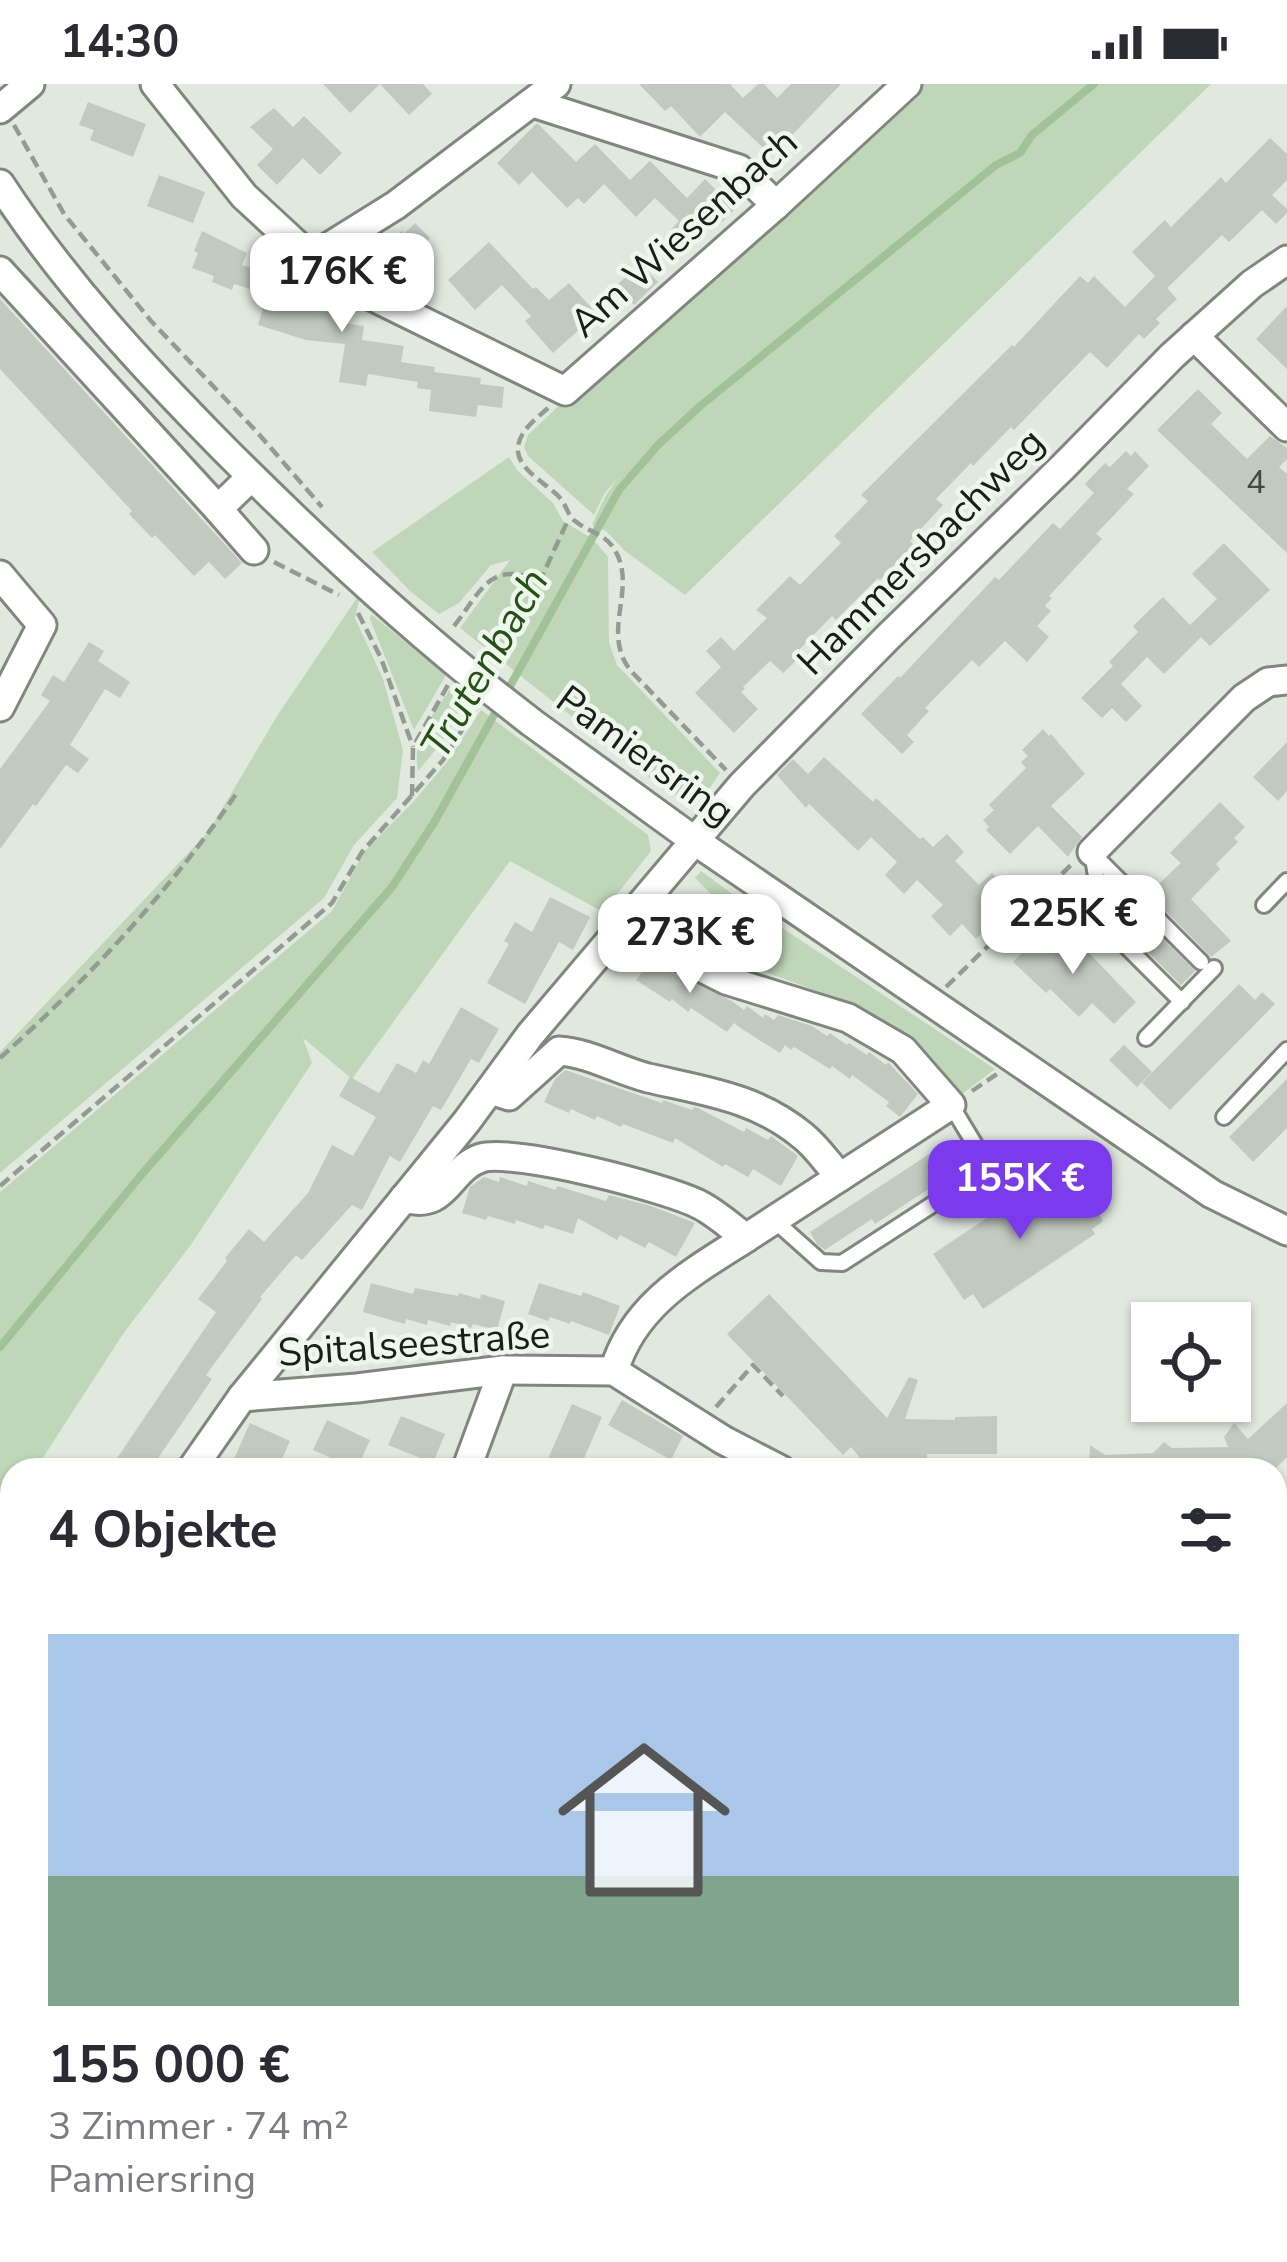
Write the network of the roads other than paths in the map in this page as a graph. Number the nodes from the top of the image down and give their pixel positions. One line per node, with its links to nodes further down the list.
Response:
1 (30, 84): 6 (street)
2 (155, 84): 9 (street)
3 (556, 84): 5 (street)
4 (907, 84): 8 (street, Am Wiesenbach)
5 (533, 104): 8 (street); 9 (street)
6 (2, 107)
7 (0, 184): 14 (street, Pamiersring)
8 (776, 205): 9 (street, Am Wiesenbach)
9 (310, 258)
10 (1287, 260): 12 (street, Hammersbachweg)
11 (0, 271): 15 (street)
12 (1194, 336): 13 (street); 20 (street, Hammersbachweg)
13 (1287, 428)
14 (251, 477): 15 (street); 20 (street, Pamiersring, bridge)
15 (218, 509): 16 (street)
16 (254, 550)
17 (0, 575): 19 (street)
18 (1287, 680): 21 (street)
19 (0, 707)
20 (695, 841): 24 (street, Hammersbachweg); 34 (street, Pamiersring)
21 (1092, 852): 25 (lane); 25 (lane)
22 (1287, 881): 23 (lane)
23 (1264, 905)
24 (629, 920): 28 (street, Hammersbachweg); 29 (street)
25 (1181, 1002): 26 (lane)
26 (1146, 1038)
27 (1287, 1050): 30 (lane)
28 (490, 1090): 31 (street); 32 (street, Hammersbachweg)
29 (951, 1105): 31 (street); 33 (lane)
30 (1223, 1117)
31 (840, 1178): 33 (street)
32 (404, 1198): 35 (street, Hammersbachweg); 38 (street, Hammersbachweg)
33 (774, 1220): 35 (street)
34 (1287, 1231)
35 (746, 1238): 37 (street)
36 (503, 1370): 37 (street, Spitalseestraße); 38 (street, Spitalseestraße); 40 (street)
37 (614, 1371): 41 (street)
38 (242, 1396): 39 (street, Hammersbachweg)
39 (199, 1458)
40 (470, 1458)
41 (759, 1458)

